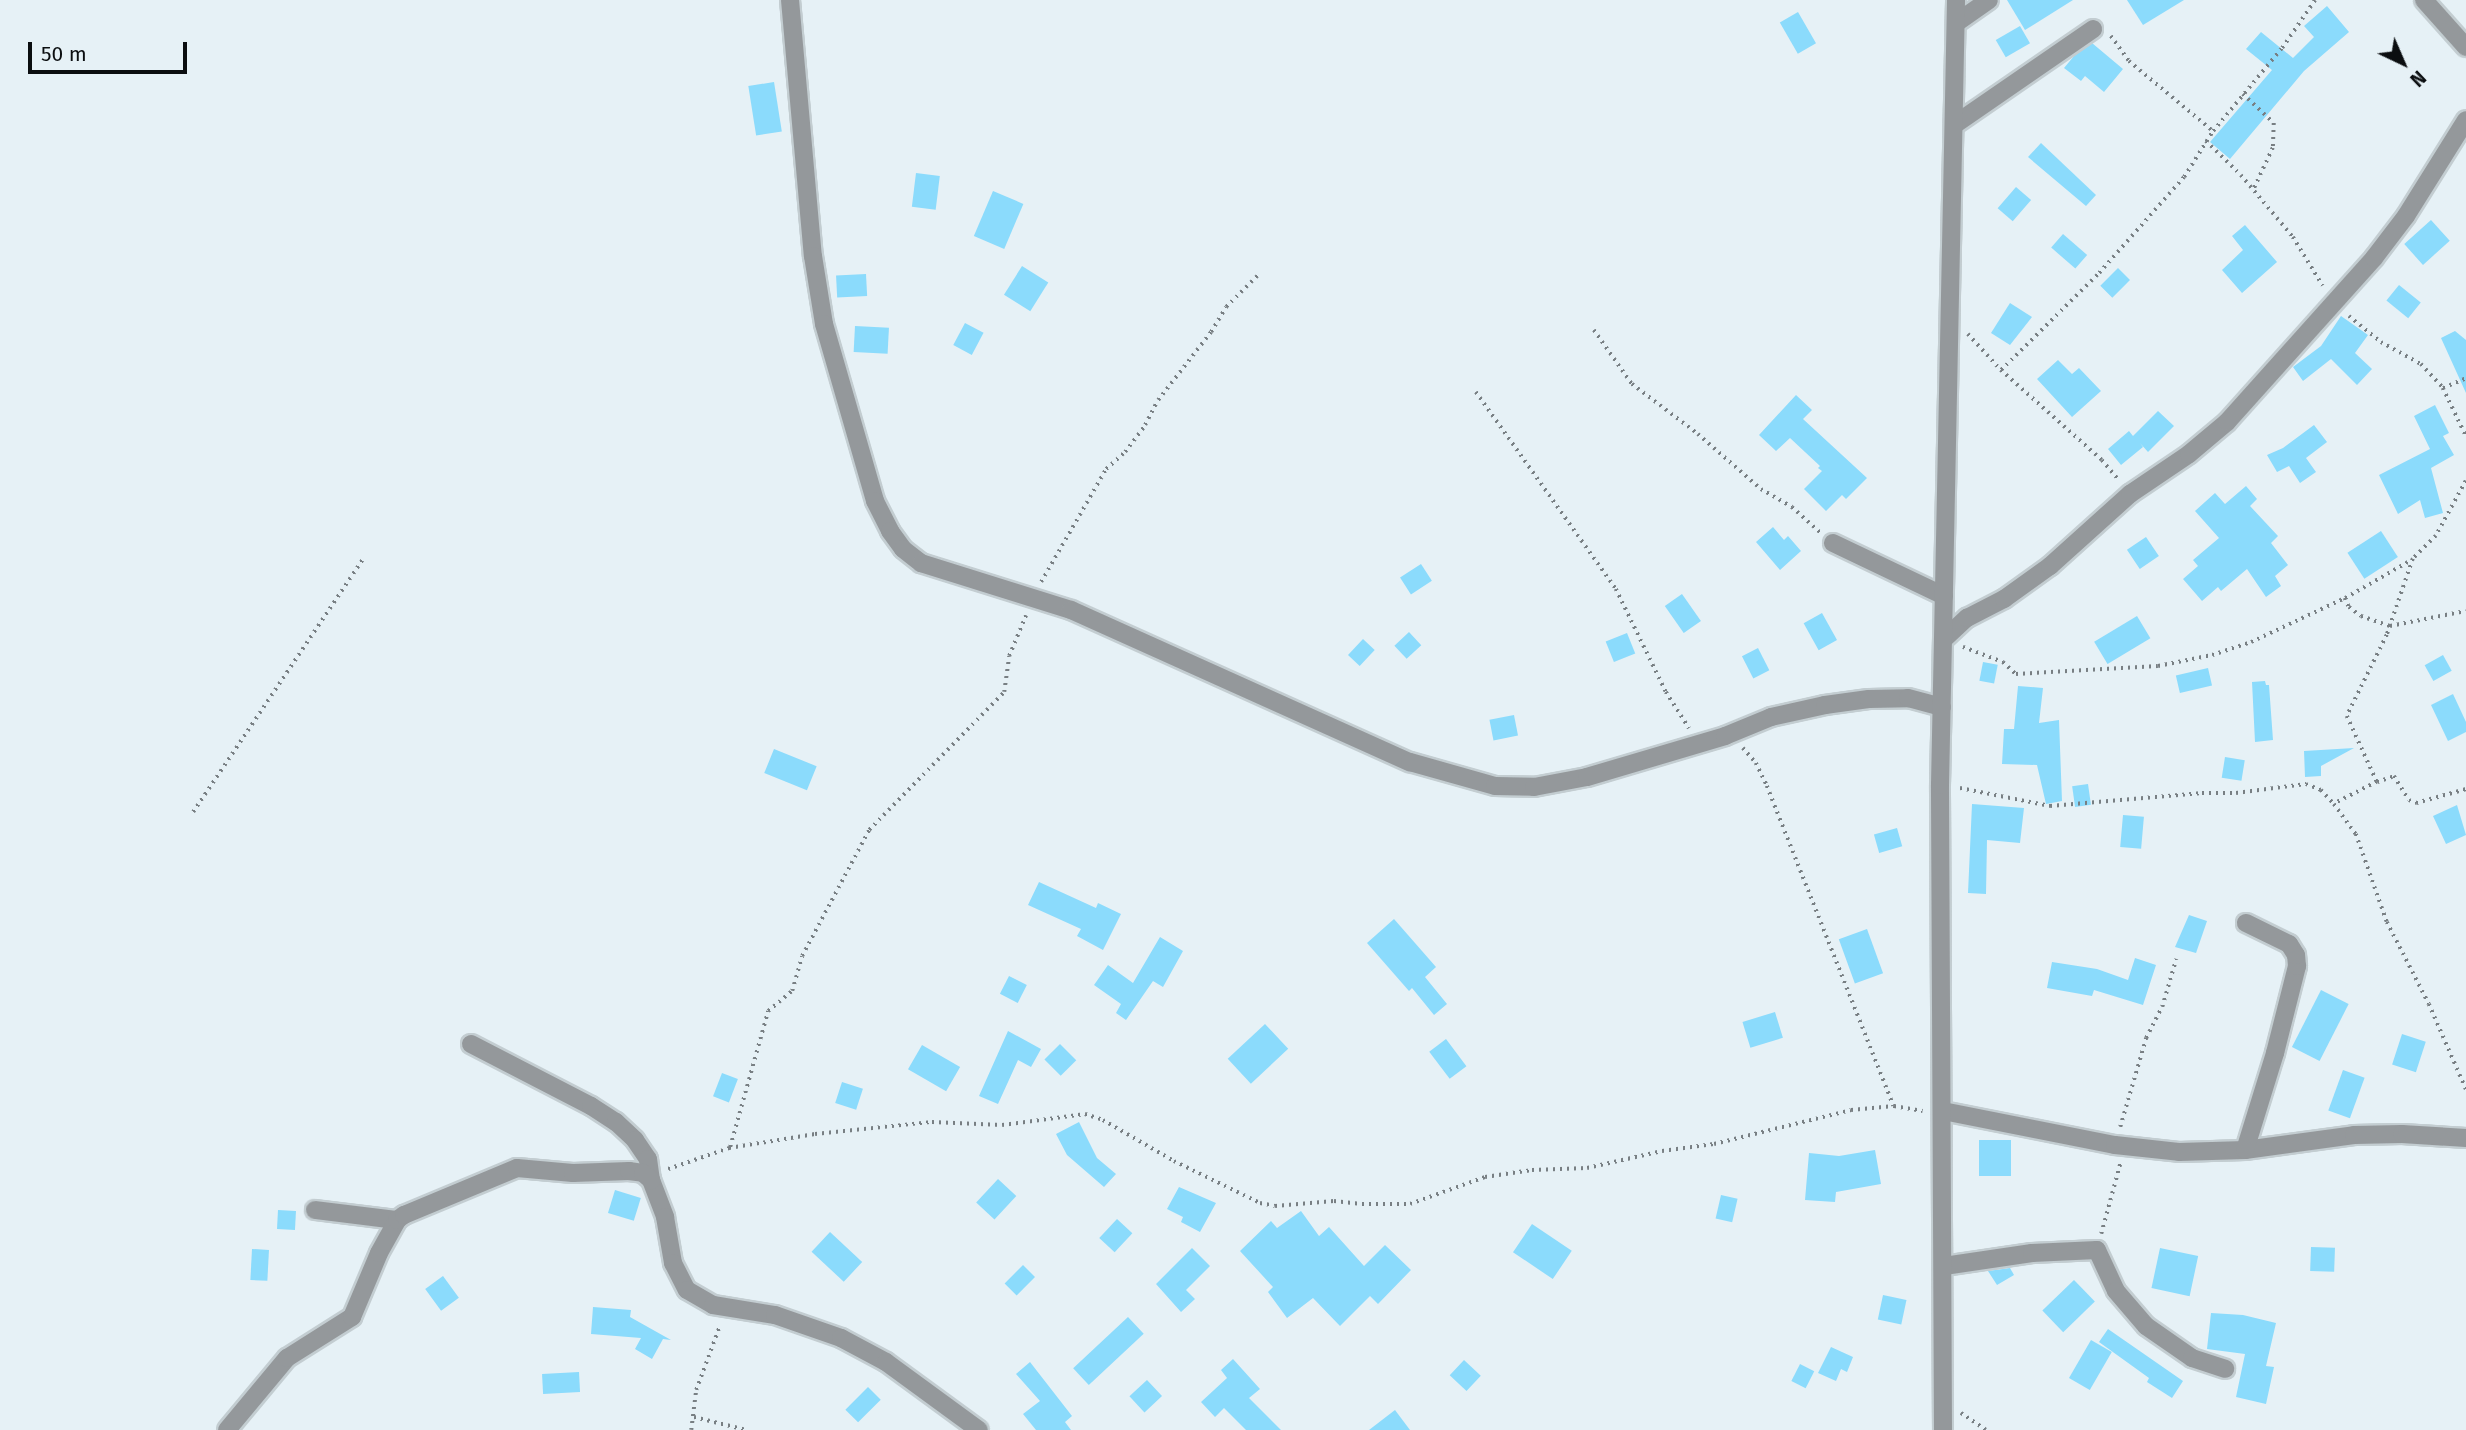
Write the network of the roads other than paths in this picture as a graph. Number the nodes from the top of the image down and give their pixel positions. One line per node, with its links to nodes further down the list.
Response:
1 (790, 0): 13 (street)
2 (1956, 0): 5 (street)
3 (1989, 0): 5 (street)
4 (2424, 0): 7 (street)
5 (1956, 23): 9 (street)
6 (2093, 29): 9 (street)
7 (2466, 47)
8 (2466, 120): 12 (street)
9 (1954, 125): 11 (street)
10 (1833, 544): 11 (street)
11 (1944, 596): 12 (street)
12 (1943, 640): 13 (street)
13 (1942, 707): 16 (street)
14 (2246, 923): 18 (street)
15 (471, 1044): 19 (street)
16 (1943, 1111): 18 (street); 22 (street)
17 (2466, 1138): 18 (street)
18 (2245, 1150)
19 (651, 1175): 21 (street); 25 (street)
20 (315, 1210): 21 (street)
21 (397, 1220): 24 (street)
22 (1944, 1266): 23 (street); 26 (street)
23 (2225, 1369)
24 (227, 1430)
25 (979, 1430)
26 (1943, 1430)

